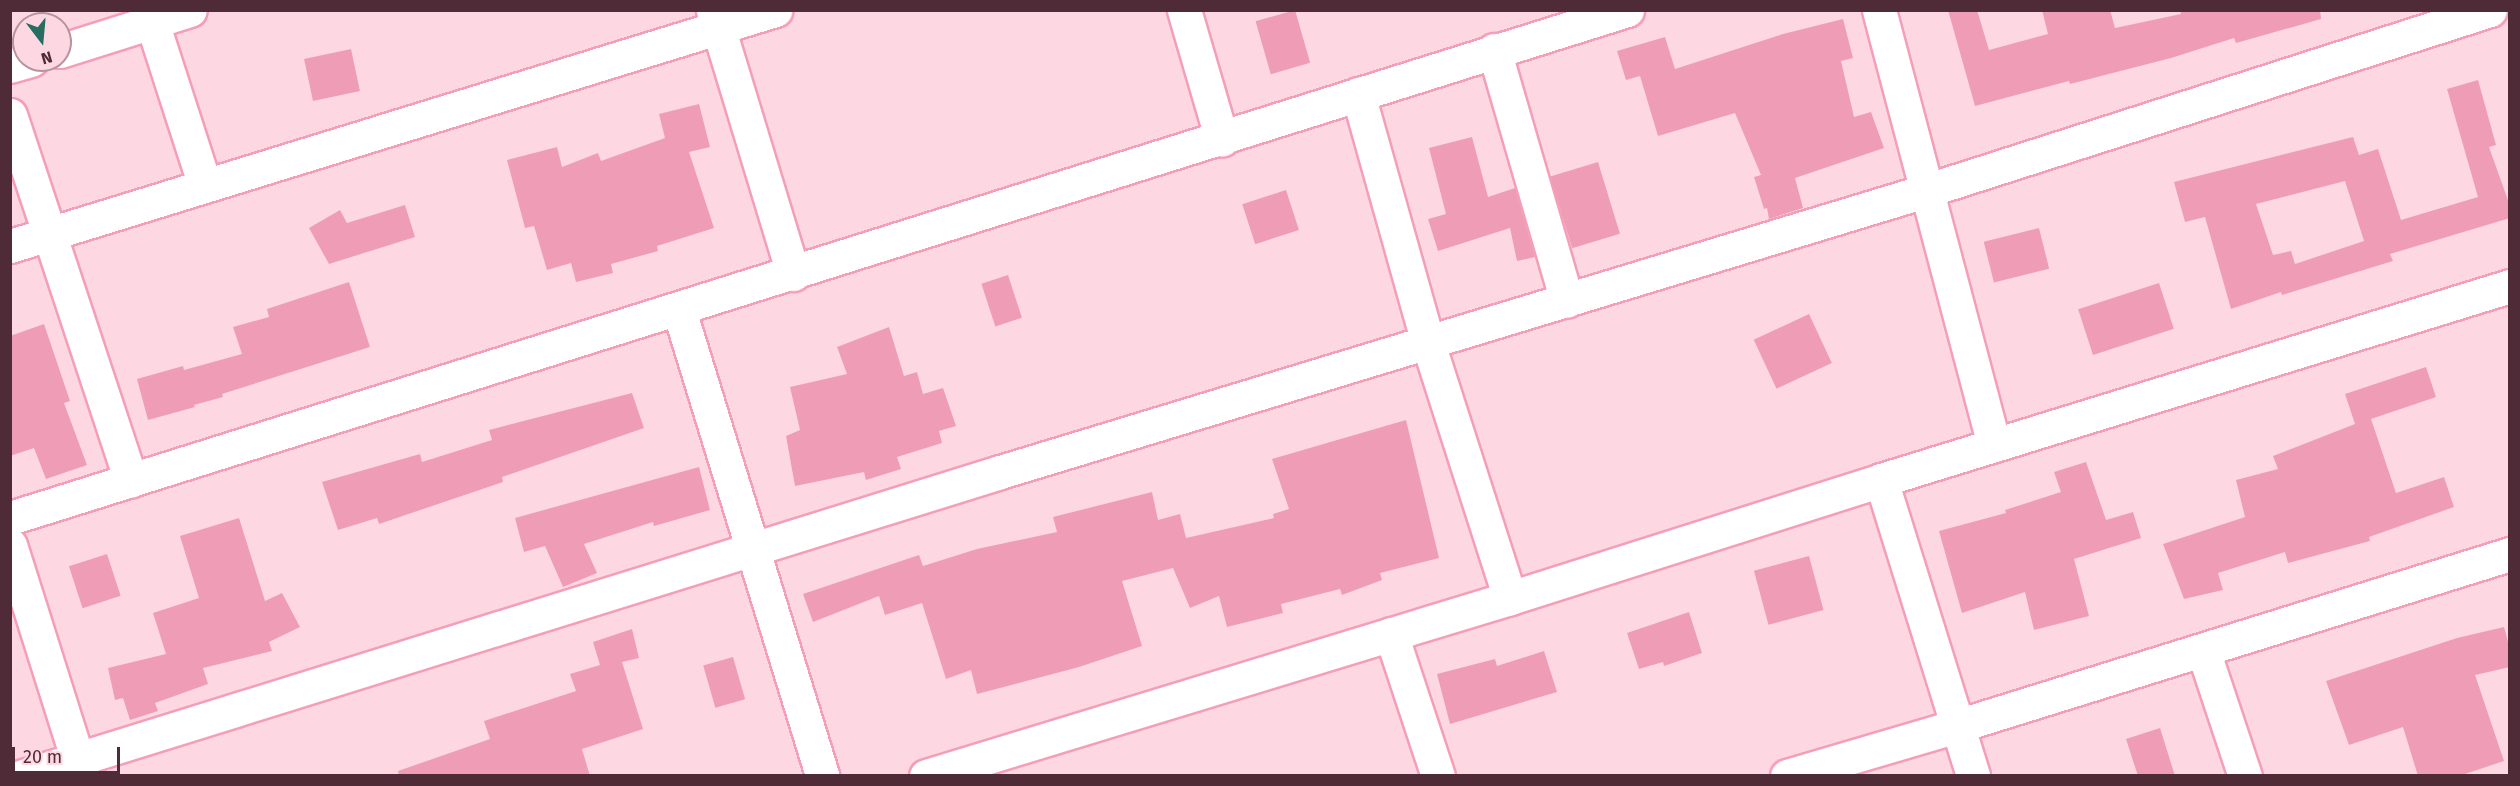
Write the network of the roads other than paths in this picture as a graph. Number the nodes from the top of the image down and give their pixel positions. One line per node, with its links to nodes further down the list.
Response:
1 (190, 10): 8 (street)
2 (775, 10): 7 (street)
3 (1184, 10): 13 (street)
4 (1627, 10): 10 (street)
5 (1879, 10): 15 (street)
6 (2490, 10): 15 (street)
7 (716, 19): 14 (street); 18 (street)
8 (152, 22): 9 (street); 14 (street)
9 (72, 47)
10 (1494, 51): 11 (street); 20 (street)
11 (1358, 94): 13 (street); 22 (street)
12 (10, 115): 16 (street)
13 (1222, 140): 18 (street)
14 (205, 186): 16 (street)
15 (1928, 190): 20 (street); 23 (street)
16 (50, 234): 17 (street); 25 (street)
17 (10, 246)
18 (793, 274): 21 (street)
19 (2510, 286): 23 (street)
20 (1567, 301): 22 (street)
21 (679, 310): 25 (street); 28 (street)
22 (1428, 343): 28 (street); 30 (street)
23 (1994, 445): 24 (street)
24 (1881, 480): 30 (street); 33 (street)
25 (131, 481): 26 (street)
26 (10, 519)
27 (10, 545): 34 (street)
28 (755, 549): 34 (street); 37 (street)
29 (2510, 554): 32 (street)
30 (1510, 598): 31 (street)
31 (1391, 634): 35 (street); 39 (street)
32 (2203, 650): 33 (street); 42 (street)
33 (1957, 726): 40 (street); 41 (street)
34 (80, 767): 36 (street)
35 (967, 769): 38 (street)
36 (23, 776)
37 (822, 776)
38 (926, 776)
39 (1438, 776)
40 (1787, 776)
41 (1973, 776)
42 (2245, 776)

